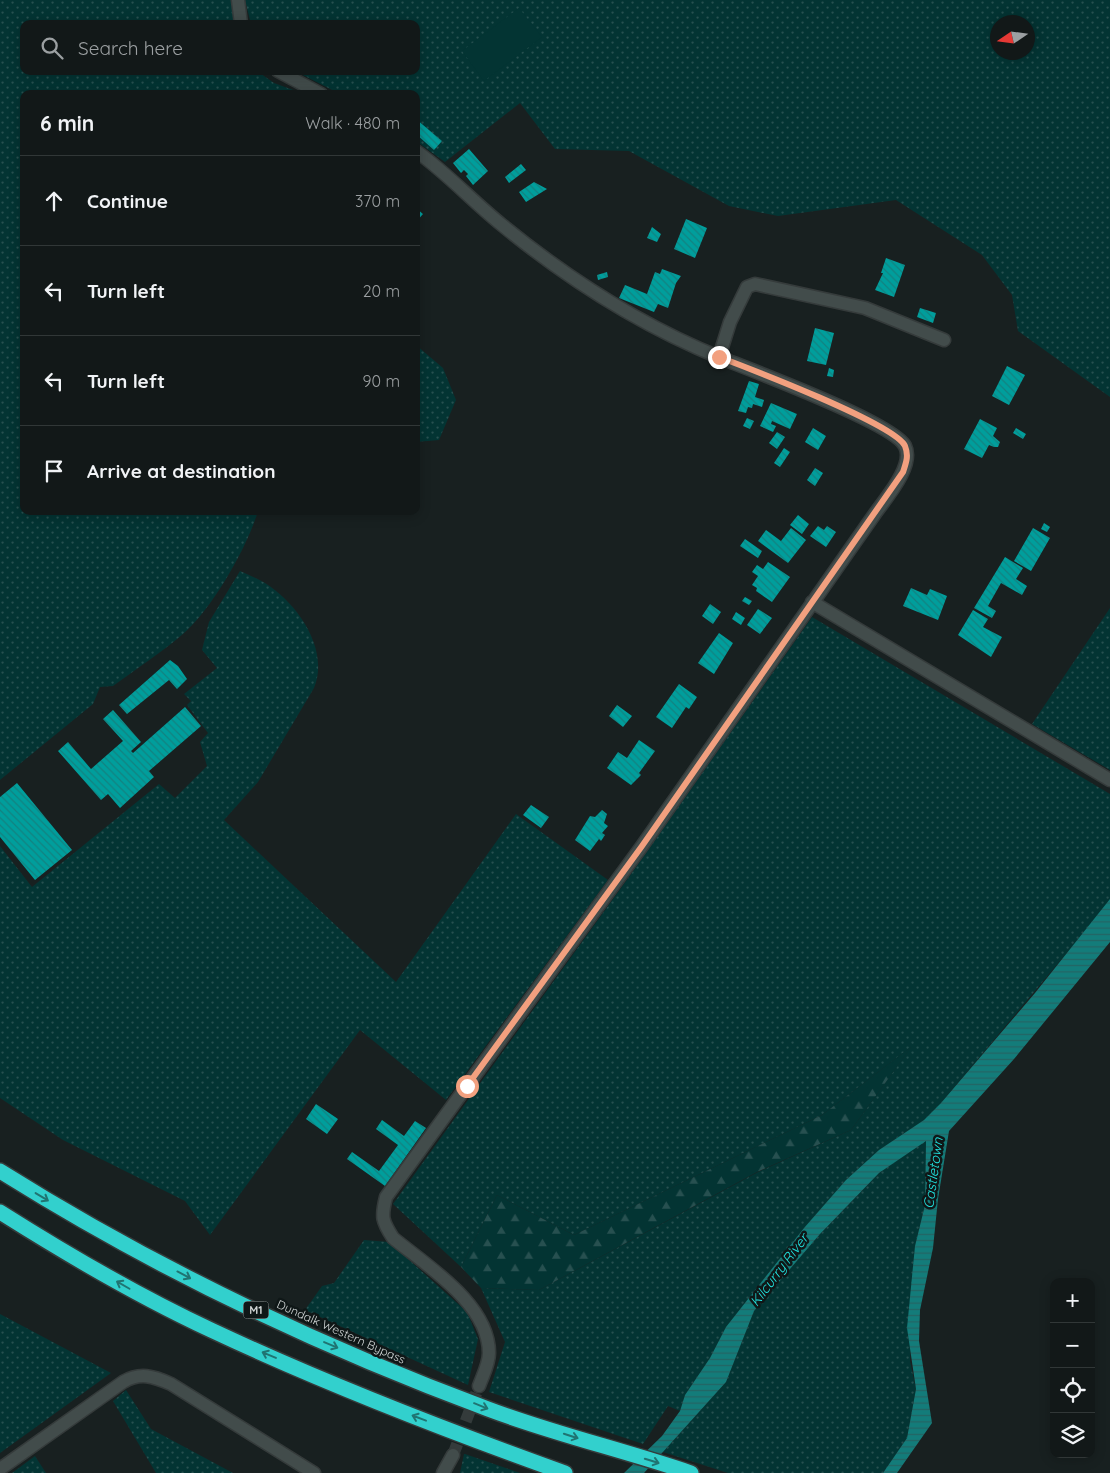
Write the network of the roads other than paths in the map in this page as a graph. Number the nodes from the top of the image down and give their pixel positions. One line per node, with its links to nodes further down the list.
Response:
1 (238, 0): 2 (street)
2 (240, 20)
3 (285, 75): 4 (street)
4 (314, 90)
5 (420, 154): 7 (street)
6 (944, 340): 7 (street)
7 (719, 357): 8 (street)
8 (812, 602): 9 (street); 12 (street)
9 (1110, 780)
10 (0, 1172): 18 (highway, Dundalk Western Bypass / M1, one-way to 18)
11 (0, 1212): 17 (highway, one-way to 11)
12 (479, 1386)
13 (453, 1455): 16 (street)
14 (0, 1469): 15 (street)
15 (314, 1473)
16 (443, 1473)
17 (565, 1473)
18 (691, 1473)

